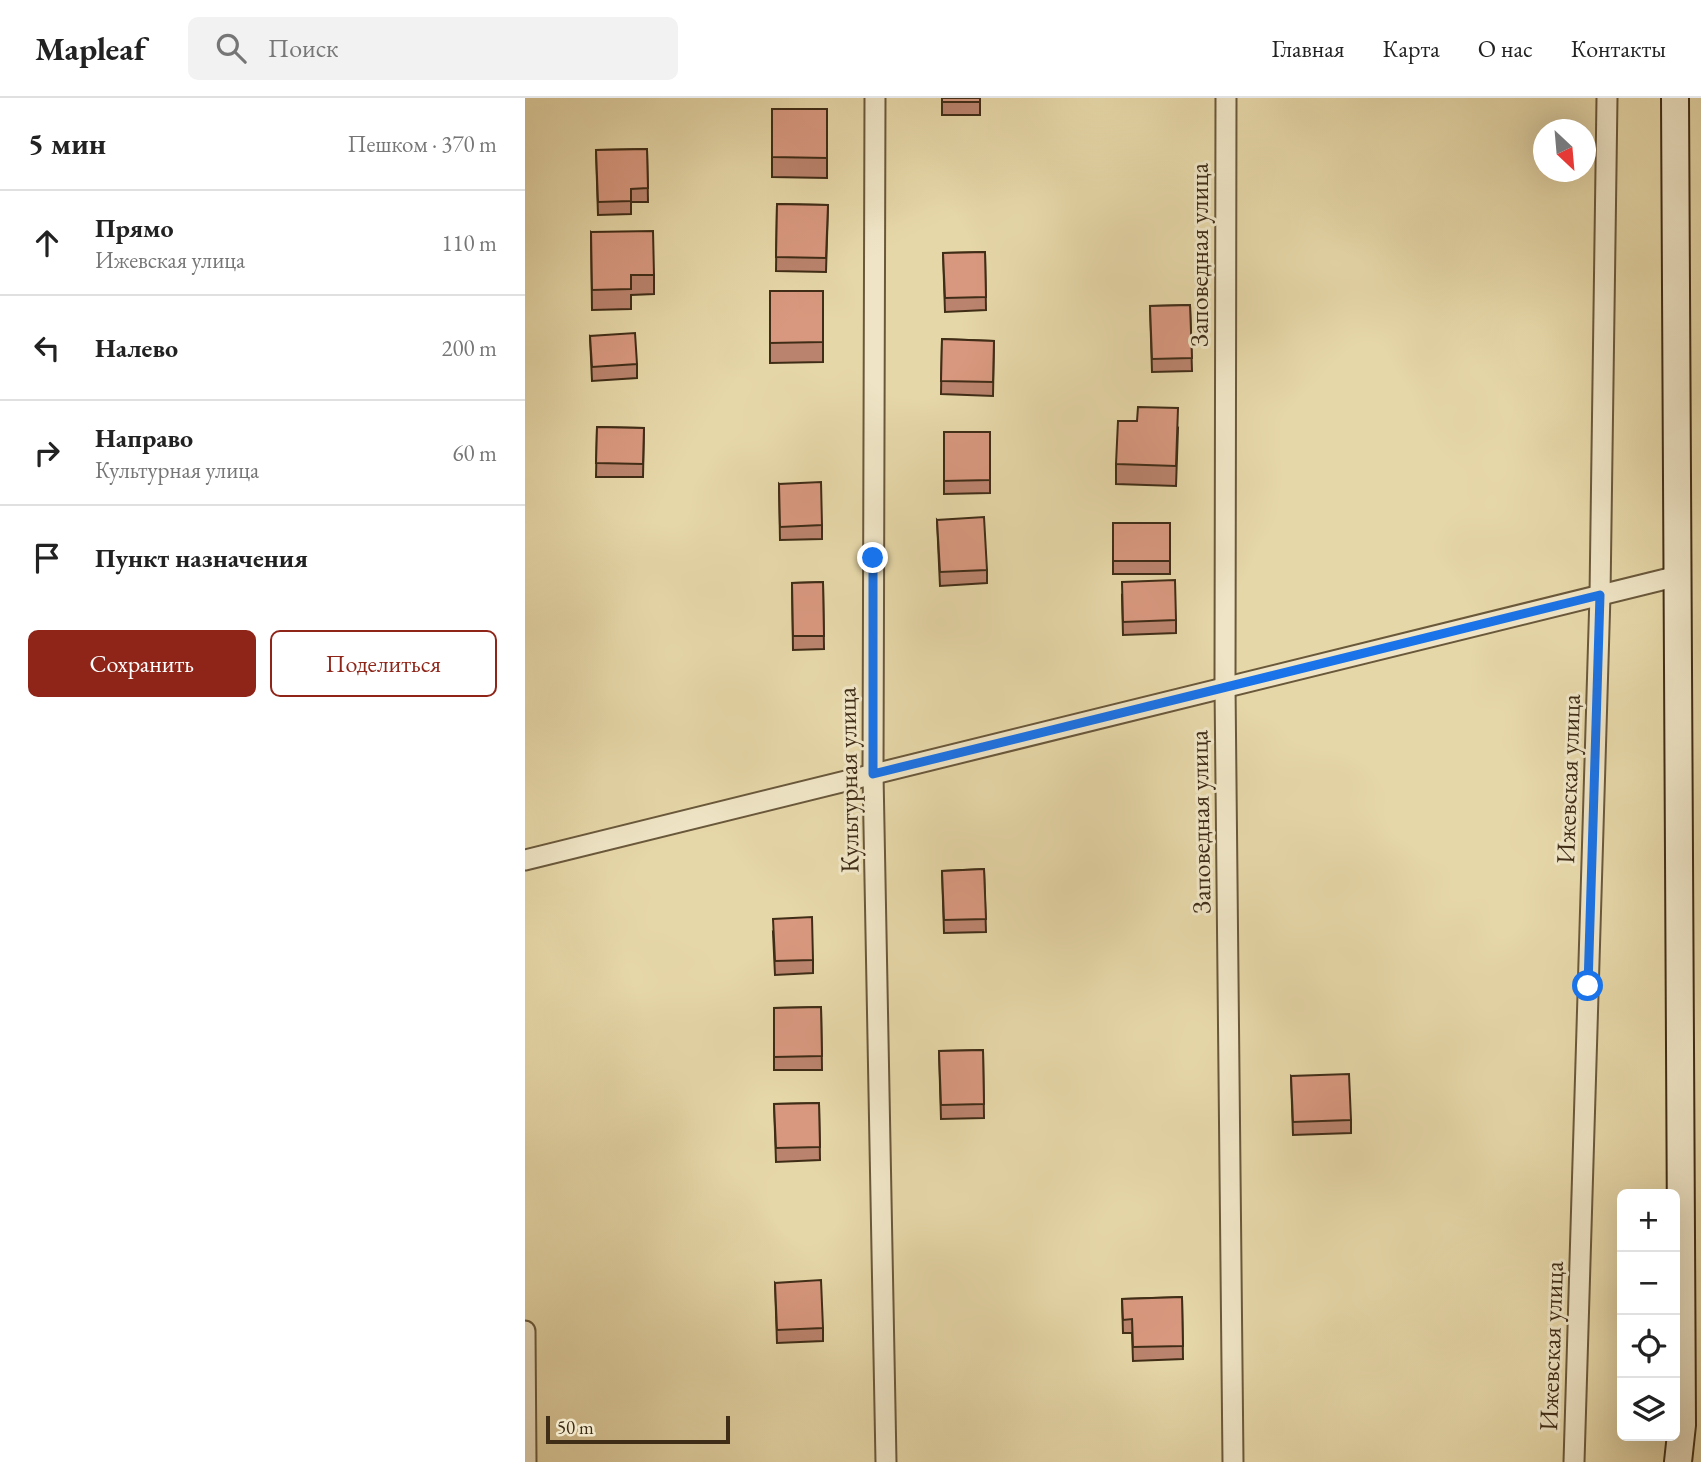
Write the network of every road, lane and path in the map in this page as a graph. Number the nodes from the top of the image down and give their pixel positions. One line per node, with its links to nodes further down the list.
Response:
1 (875, 98): 8 (street, Культурная улица)
2 (1226, 98): 7 (street, Заповедная улица)
3 (1607, 98): 6 (street, Ижевская улица)
4 (1675, 98): 5 (street)
5 (1678, 576): 6 (street); 15 (street)
6 (1600, 595): 7 (street); 14 (street, Ижевская улица)
7 (1225, 686): 8 (street); 13 (street, Заповедная улица)
8 (873, 774): 9 (street); 12 (street, Культурная улица)
9 (525, 860)
10 (525, 1331): 11 (street)
11 (526, 1462)
12 (886, 1462)
13 (1233, 1462)
14 (1574, 1462)
15 (1678, 1462)

